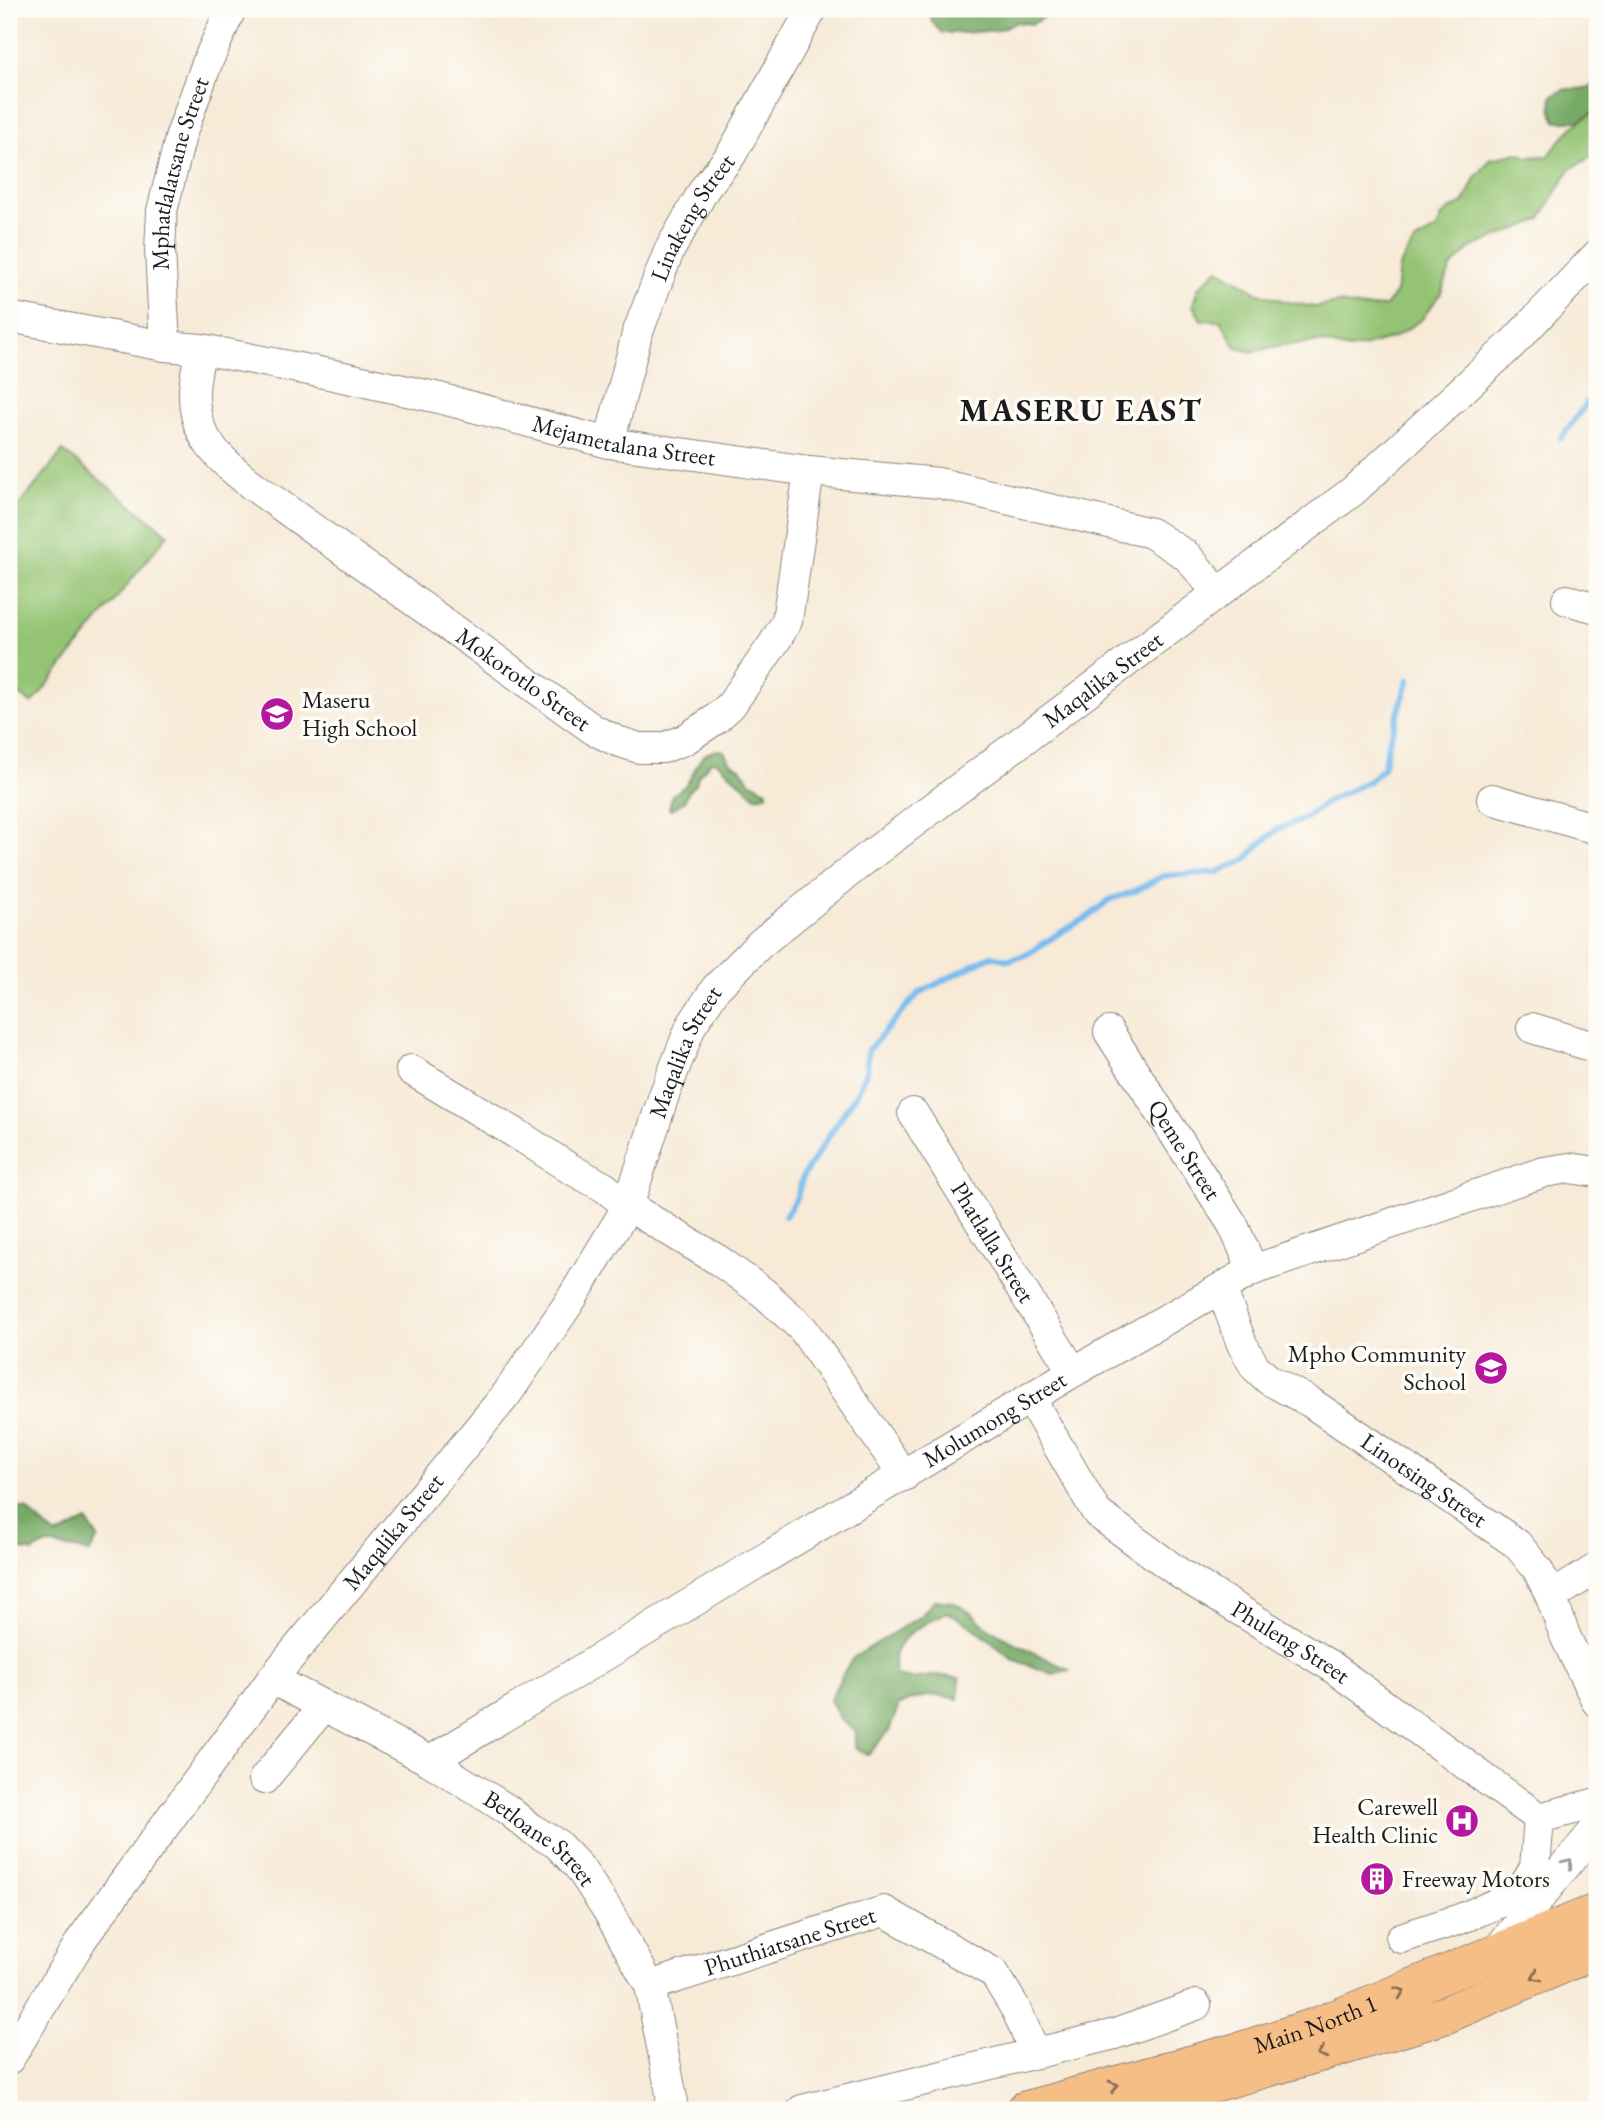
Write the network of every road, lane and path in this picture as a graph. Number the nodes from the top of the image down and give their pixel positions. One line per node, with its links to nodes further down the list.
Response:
1 (231, 9): 5 (street, Mphatlalatsane Street)
2 (812, 9): 7 (street, Linakeng Street)
3 (1597, 256): 9 (street, Maqalika Street)
4 (9, 317): 5 (street, Mejametalana Street)
5 (165, 346): 6 (street, Mejametalana Street)
6 (201, 349): 7 (street, Mejametalana Street); 8 (street, Mokorotlo Street)
7 (609, 443): 8 (street, Mejametalana Street)
8 (809, 471): 9 (street, Mejametalana Street)
9 (1218, 593): 20 (street, Maqalika Street)
10 (1567, 600): 11 (street)
11 (1597, 608)
12 (1492, 799): 13 (street)
13 (1597, 829)
14 (1532, 1028): 16 (street)
15 (1109, 1032): 21 (street, Qeme Street)
16 (1597, 1048)
17 (411, 1070): 20 (street)
18 (913, 1113): 23 (street, Phatlalla Street)
19 (1597, 1172): 21 (street, Molumong Street)
20 (628, 1206): 25 (street); 28 (street, Maqalika Street)
21 (1253, 1270): 22 (street, Molumong Street)
22 (1221, 1288): 23 (street, Molumong Street); 27 (street, Linotsing Street)
23 (1073, 1372): 24 (street, Molumong Street)
24 (1030, 1398): 25 (street, Molumong Street); 34 (street, Phuleng Street)
25 (904, 1476): 31 (street, Molumong Street)
26 (1597, 1568): 27 (street)
27 (1551, 1597): 29 (street, Linotsing Street)
28 (272, 1679): 30 (street, Betloane Street); 43 (street, Maqalika Street)
29 (1597, 1702)
30 (323, 1707): 31 (street, Betloane Street); 32 (street)
31 (430, 1761): 40 (street, Betloane Street)
32 (264, 1779)
33 (1597, 1803): 34 (street)
34 (1539, 1818): 37 (street)
35 (1597, 1827): 39 (street, one-way to 35)
36 (1597, 1912): 39 (main road, Main North 1)
37 (1401, 1938)
38 (1597, 1947): 47 (main road, Main North 1, one-way to 47)
39 (1494, 1954): 46 (main road, Main North 1, one-way to 39)
40 (650, 1986): 42 (street, Phuthiatsane Street); 44 (street, Betloane Street)
41 (1196, 2005): 42 (street)
42 (1035, 2053): 45 (street)
43 (9, 2059)
44 (668, 2110)
45 (802, 2110)
46 (1024, 2110)
47 (1121, 2110)

